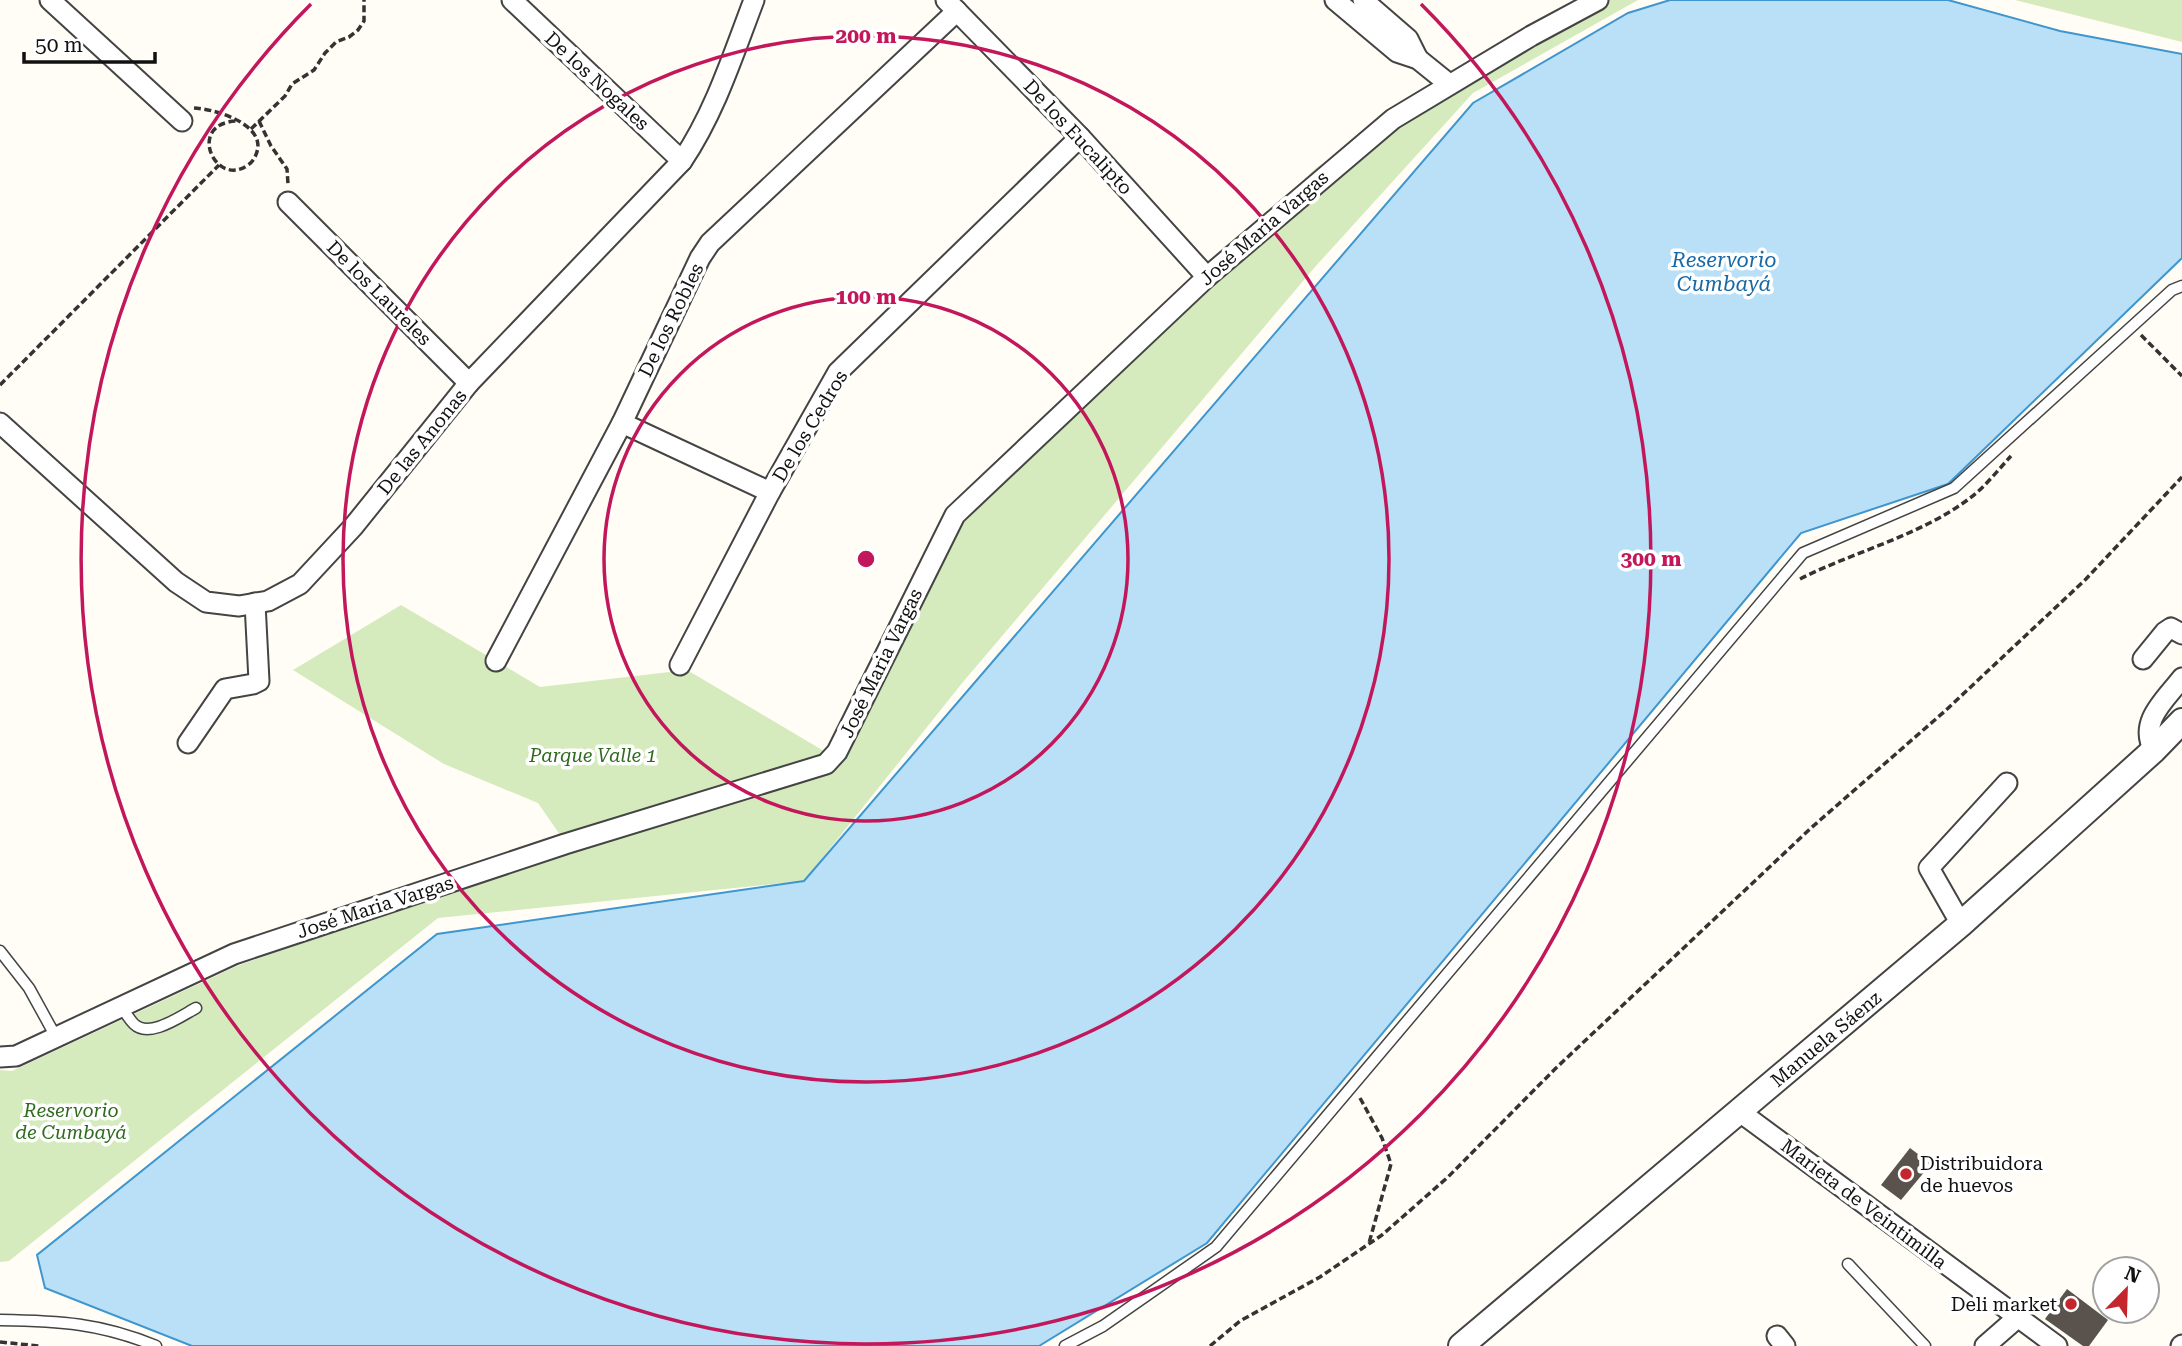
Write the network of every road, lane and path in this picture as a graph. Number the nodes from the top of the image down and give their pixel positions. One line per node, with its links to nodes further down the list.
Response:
1 (50, 0): 11 (street)
2 (364, 0): 13 (path)
3 (512, 0): 16 (street, De los Nogales)
4 (754, 0): 16 (street, De las Anonas)
5 (1335, 0): 9 (street)
6 (1363, 0): 9 (street)
7 (1588, 3): 10 (street, José Maria Vargas)
8 (951, 5): 15 (street, De los Eucalipto); 26 (street, De los Robles)
9 (1418, 59): 10 (street)
10 (1450, 84): 19 (street, José Maria Vargas)
11 (175, 115): 12 (path)
12 (238, 121): 14 (path); 17 (path)
13 (259, 121): 14 (path); 18 (path)
14 (251, 129): 17 (path)
15 (1080, 137): 19 (street, De los Eucalipto); 29 (street, De los Cedros)
16 (682, 161): 23 (street, De las Anonas)
17 (219, 165): 24 (path)
18 (288, 202): 23 (street, De los Laureles)
19 (1207, 276): 43 (street, José Maria Vargas)
20 (2182, 286): 56 (lane)
21 (2136, 331): 22 (path)
22 (2182, 376)
23 (469, 383): 31 (street, De las Anonas)
24 (0, 386)
25 (0, 422): 31 (street, De las Anonas)
26 (622, 423): 29 (street); 34 (street, De los Robles)
27 (2015, 452): 30 (path)
28 (2182, 477): 49 (path)
29 (771, 492): 35 (street, De los Cedros)
30 (1791, 587)
31 (255, 603): 38 (street)
32 (2182, 634): 33 (street)
33 (2143, 659)
34 (496, 661)
35 (680, 665)
36 (2182, 678): 39 (street)
37 (2182, 721): 39 (street, Manuela Sáenz)
38 (188, 743)
39 (2154, 750): 41 (street, Manuela Sáenz)
40 (2007, 783): 41 (street)
41 (1961, 924): 48 (street, Manuela Sáenz)
42 (0, 951): 45 (lane)
43 (121, 1006): 44 (lane); 45 (street, José Maria Vargas)
44 (196, 1008)
45 (56, 1037): 46 (street, José Maria Vargas)
46 (0, 1057)
47 (1368, 1088): 49 (path)
48 (1740, 1112): 51 (street, Marieta de Veintimilla); 58 (street, Manuela Sáenz)
49 (1368, 1245): 57 (path)
50 (1848, 1264): 59 (lane)
51 (2017, 1318): 60 (street); 61 (street, Marieta de Veintimilla)
52 (0, 1320): 55 (lane)
53 (0, 1342): 54 (path)
54 (39, 1346)
55 (156, 1346)
56 (1065, 1346)
57 (1210, 1346)
58 (1461, 1346)
59 (1925, 1346)
60 (1985, 1346)
61 (2057, 1346)

